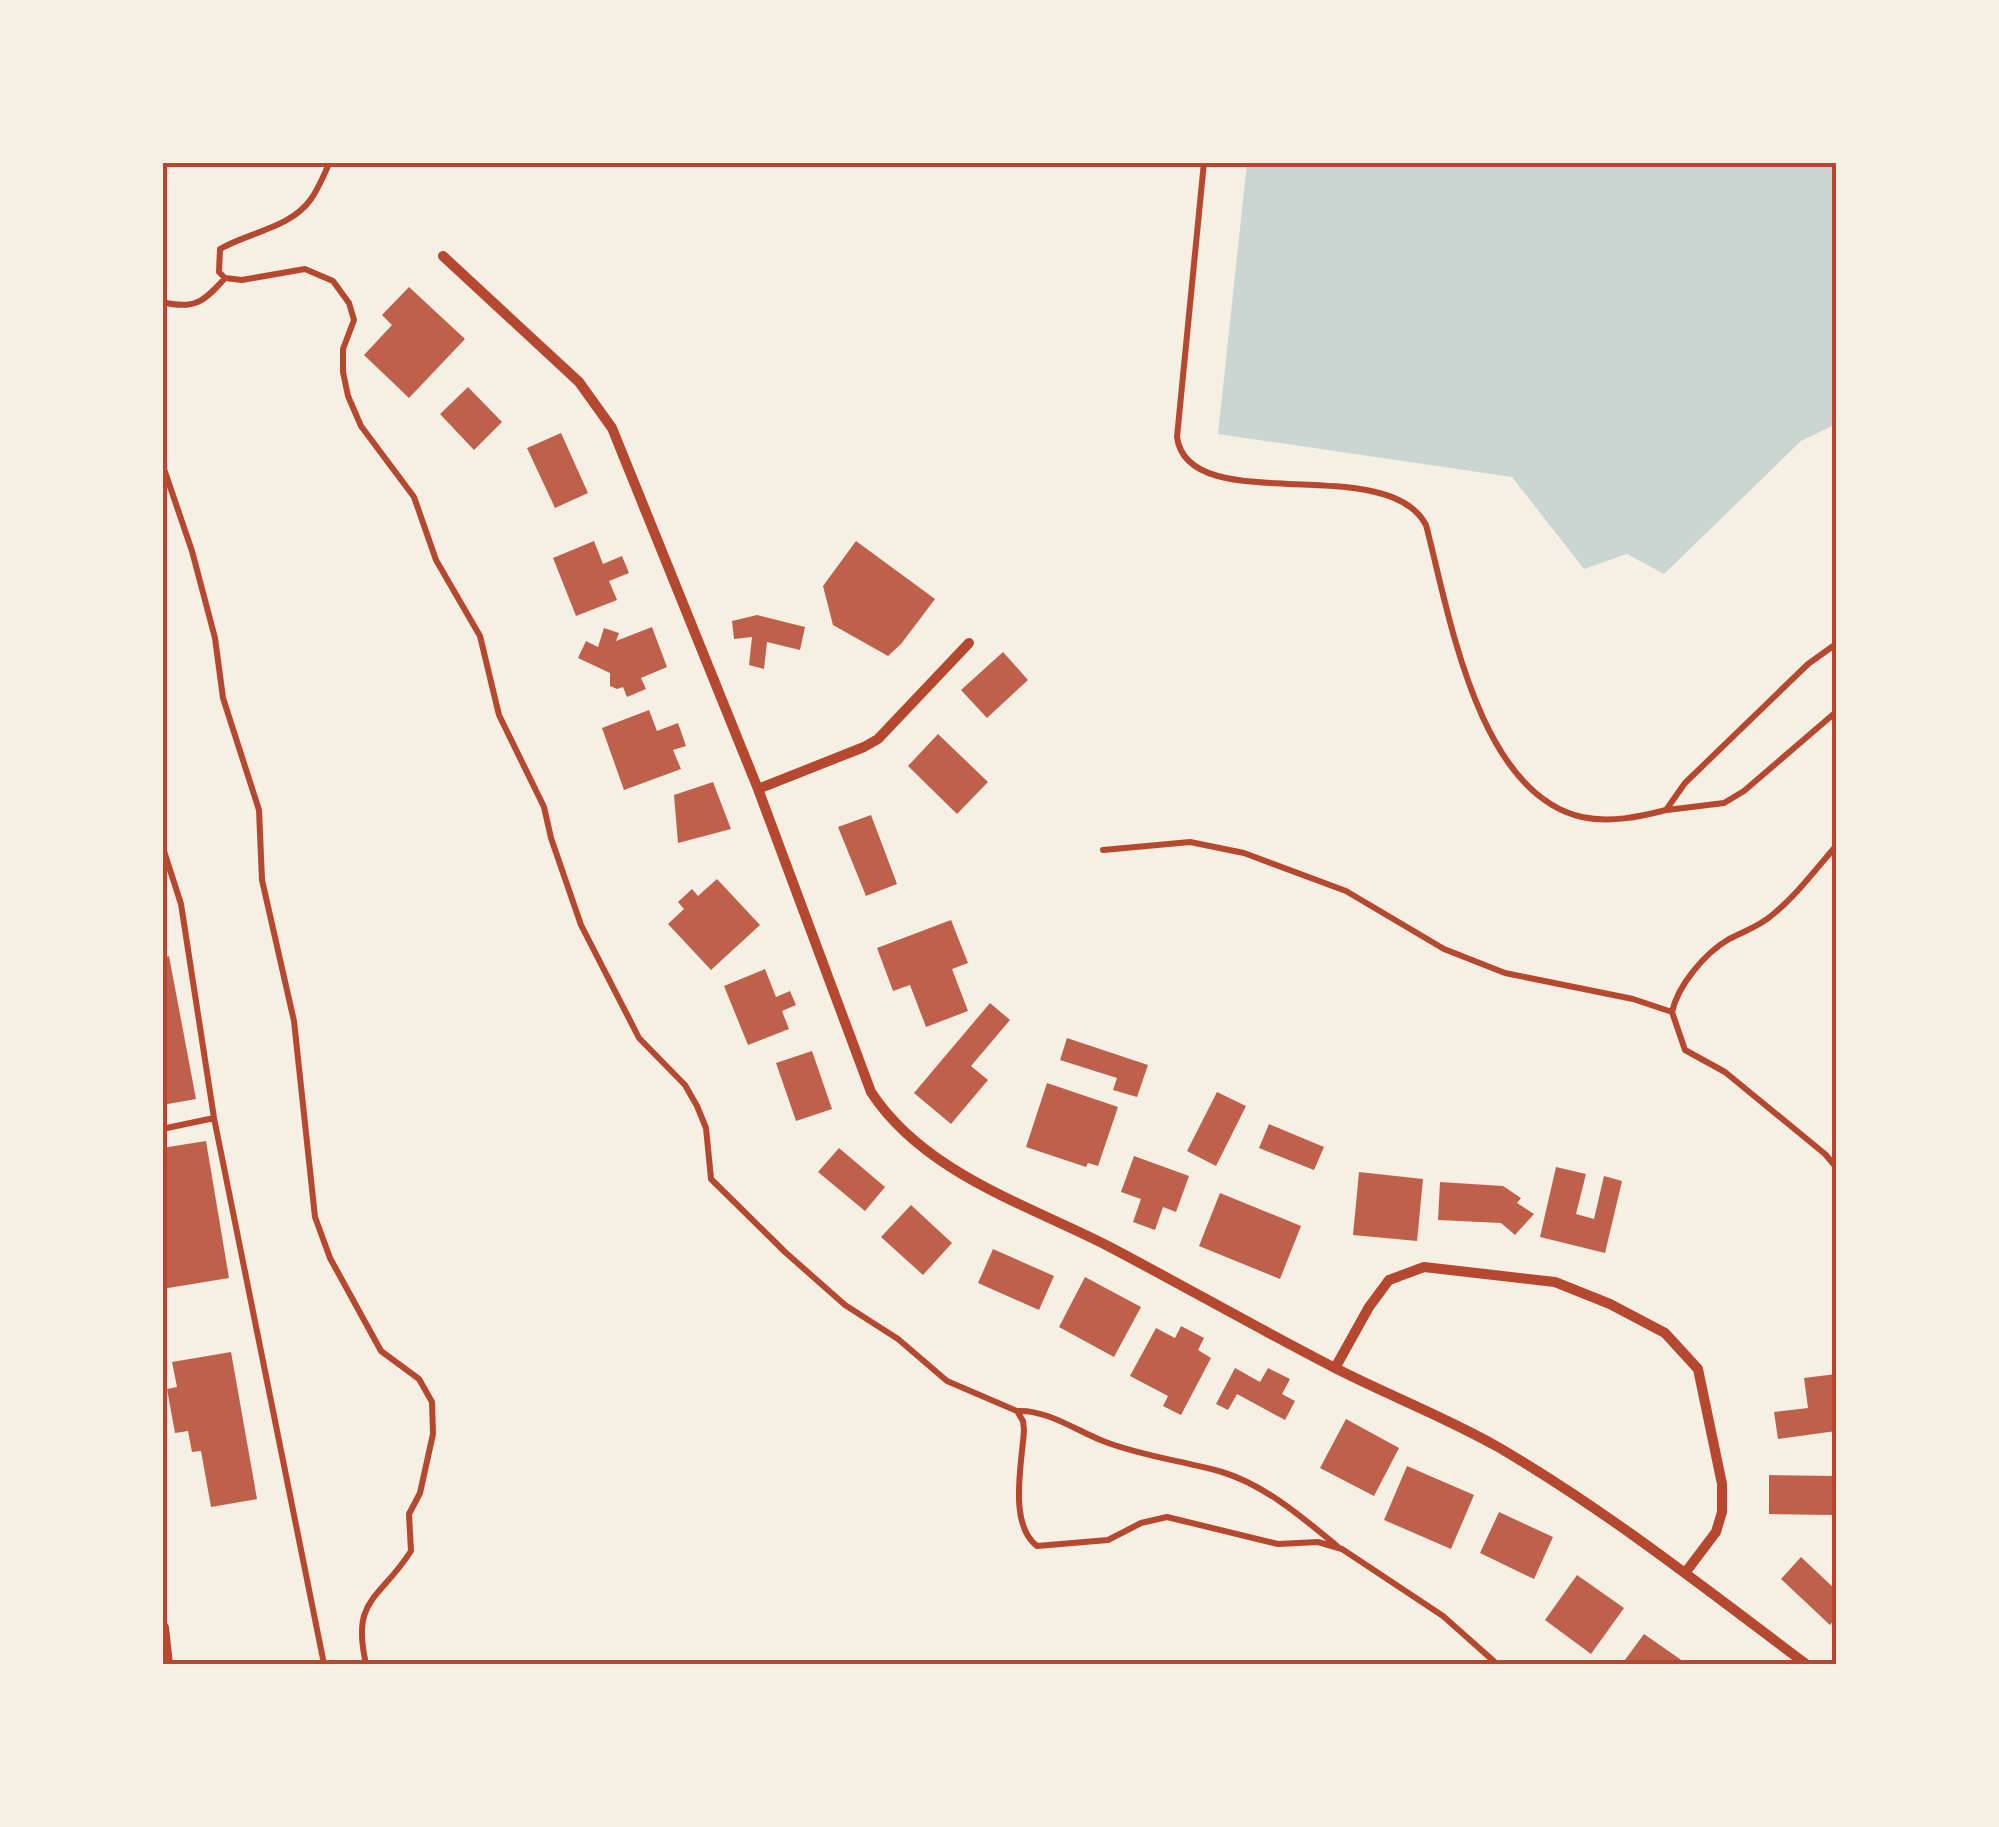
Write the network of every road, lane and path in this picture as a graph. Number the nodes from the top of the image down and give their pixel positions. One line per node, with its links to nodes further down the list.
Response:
1 (330, 162): 4 (lane)
2 (1204, 162): 11 (lane)
3 (444, 256): 10 (street)
4 (225, 278): 5 (lane); 20 (lane)
5 (162, 302)
6 (162, 463): 26 (lane)
7 (969, 642): 10 (street)
8 (1836, 644): 11 (lane)
9 (1836, 712): 11 (lane)
10 (758, 789): 19 (street)
11 (1666, 810)
12 (162, 845): 16 (lane)
13 (1836, 846): 15 (lane)
14 (1103, 850): 15 (lane)
15 (1672, 1012): 18 (lane)
16 (214, 1118): 17 (lane); 25 (lane)
17 (162, 1130)
18 (1836, 1168)
19 (1335, 1368): 22 (street); 22 (street)
20 (1017, 1411): 21 (lane); 21 (lane)
21 (1342, 1550): 27 (lane)
22 (1685, 1573): 28 (street)
23 (162, 1628): 24 (street)
24 (166, 1664)
25 (324, 1664)
26 (366, 1664)
27 (1497, 1664)
28 (1806, 1664)

